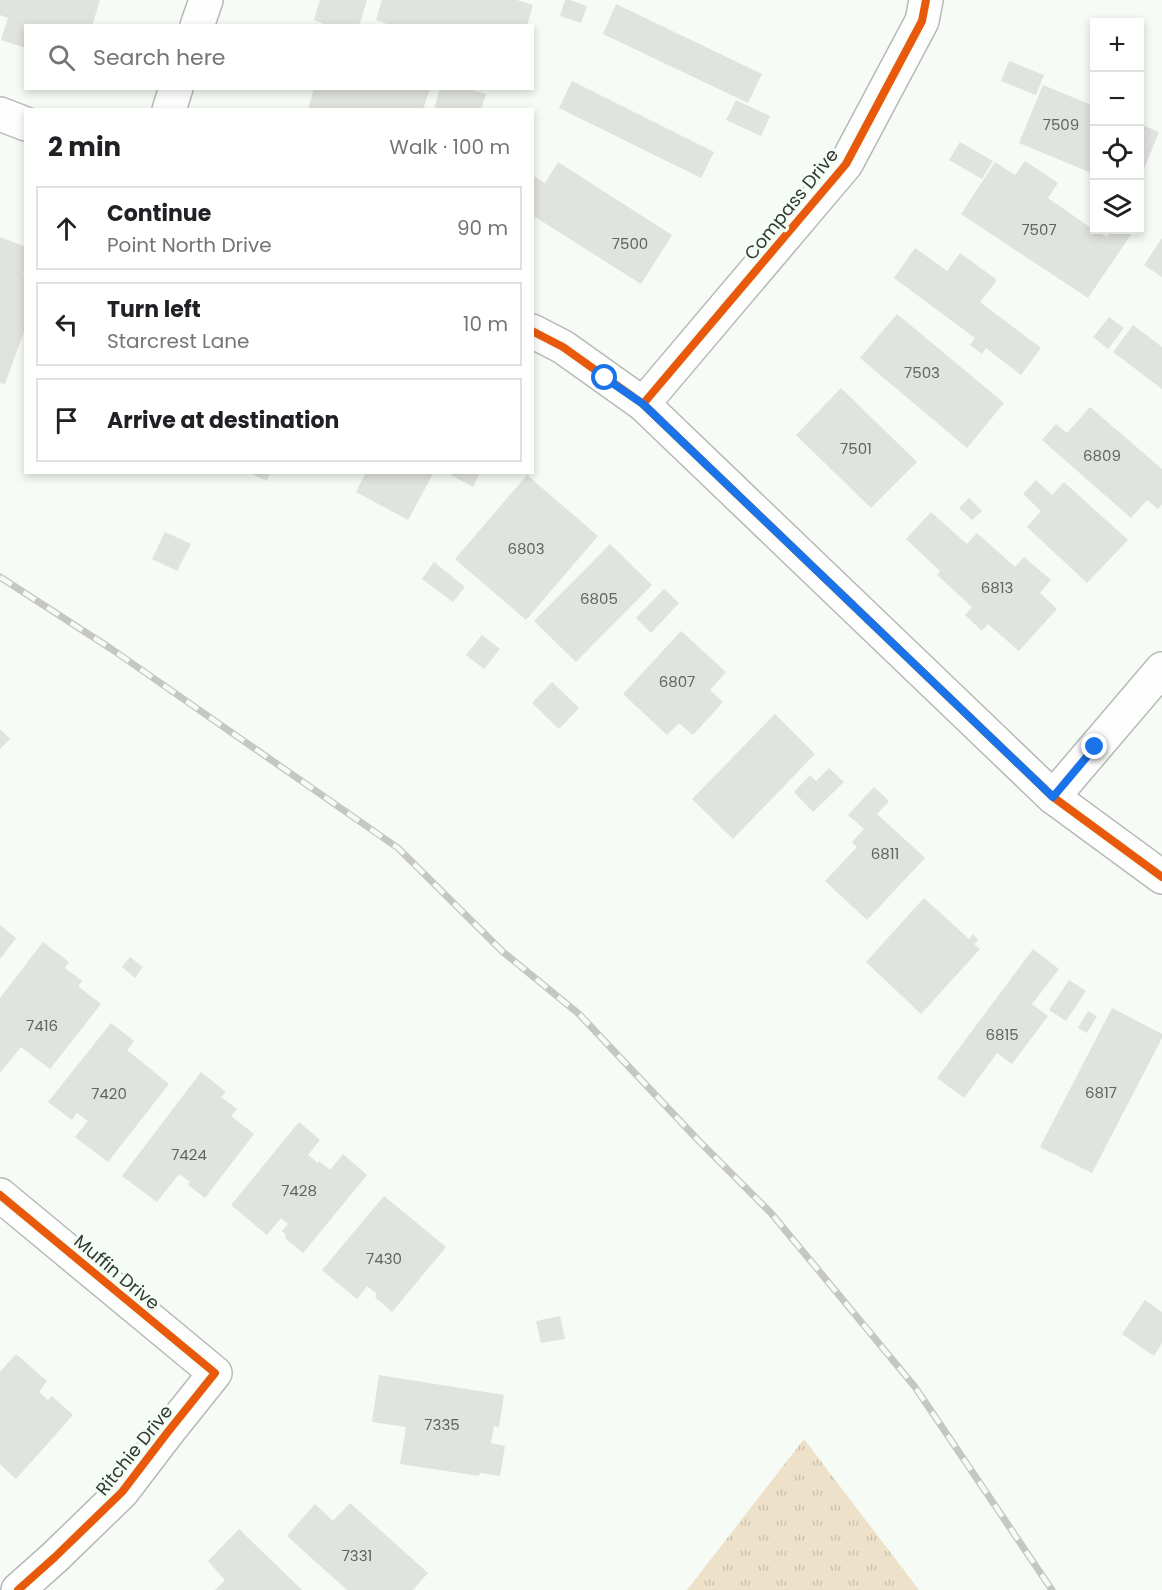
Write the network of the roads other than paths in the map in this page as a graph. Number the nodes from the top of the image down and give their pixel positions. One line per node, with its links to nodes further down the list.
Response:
1 (206, 0): 3 (street)
2 (926, 0): 9 (street, Compass Drive)
3 (198, 24)
4 (175, 90): 5 (street)
5 (170, 108)
6 (0, 114): 7 (street)
7 (24, 122)
8 (534, 332): 9 (street)
9 (643, 404): 11 (street)
10 (1162, 669): 11 (street)
11 (1053, 797): 12 (street)
12 (1162, 877)
13 (0, 1195): 14 (street, Muffin Drive)
14 (215, 1373): 15 (street, Ritchie Drive)
15 (18, 1590)

